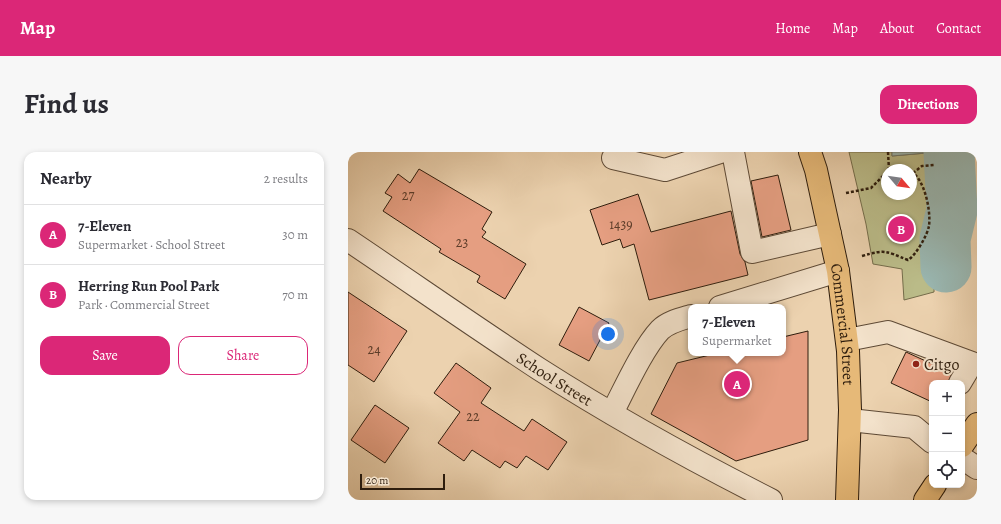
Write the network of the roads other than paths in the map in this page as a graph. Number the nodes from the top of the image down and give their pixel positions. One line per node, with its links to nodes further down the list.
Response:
1 (720, 152): 4 (street)
2 (733, 152): 5 (street)
3 (810, 152): 5 (main road, Commercial Street)
4 (613, 158)
5 (830, 234): 7 (main road, Commercial Street)
6 (348, 240): 12 (street, School Street)
7 (837, 267): 8 (street); 10 (main road, Commercial Street)
8 (729, 304)
9 (688, 317): 12 (street)
10 (847, 340): 11 (street); 13 (main road, Commercial Street)
11 (962, 380)
12 (612, 413): 20 (street, School Street)
13 (850, 420): 15 (street); 21 (main road, Commercial Street)
14 (977, 424): 16 (main road)
15 (929, 436)
16 (965, 442)
17 (965, 460): 18 (street)
18 (977, 468)
19 (933, 488): 22 (main road)
20 (771, 500)
21 (847, 500)
22 (925, 500)

